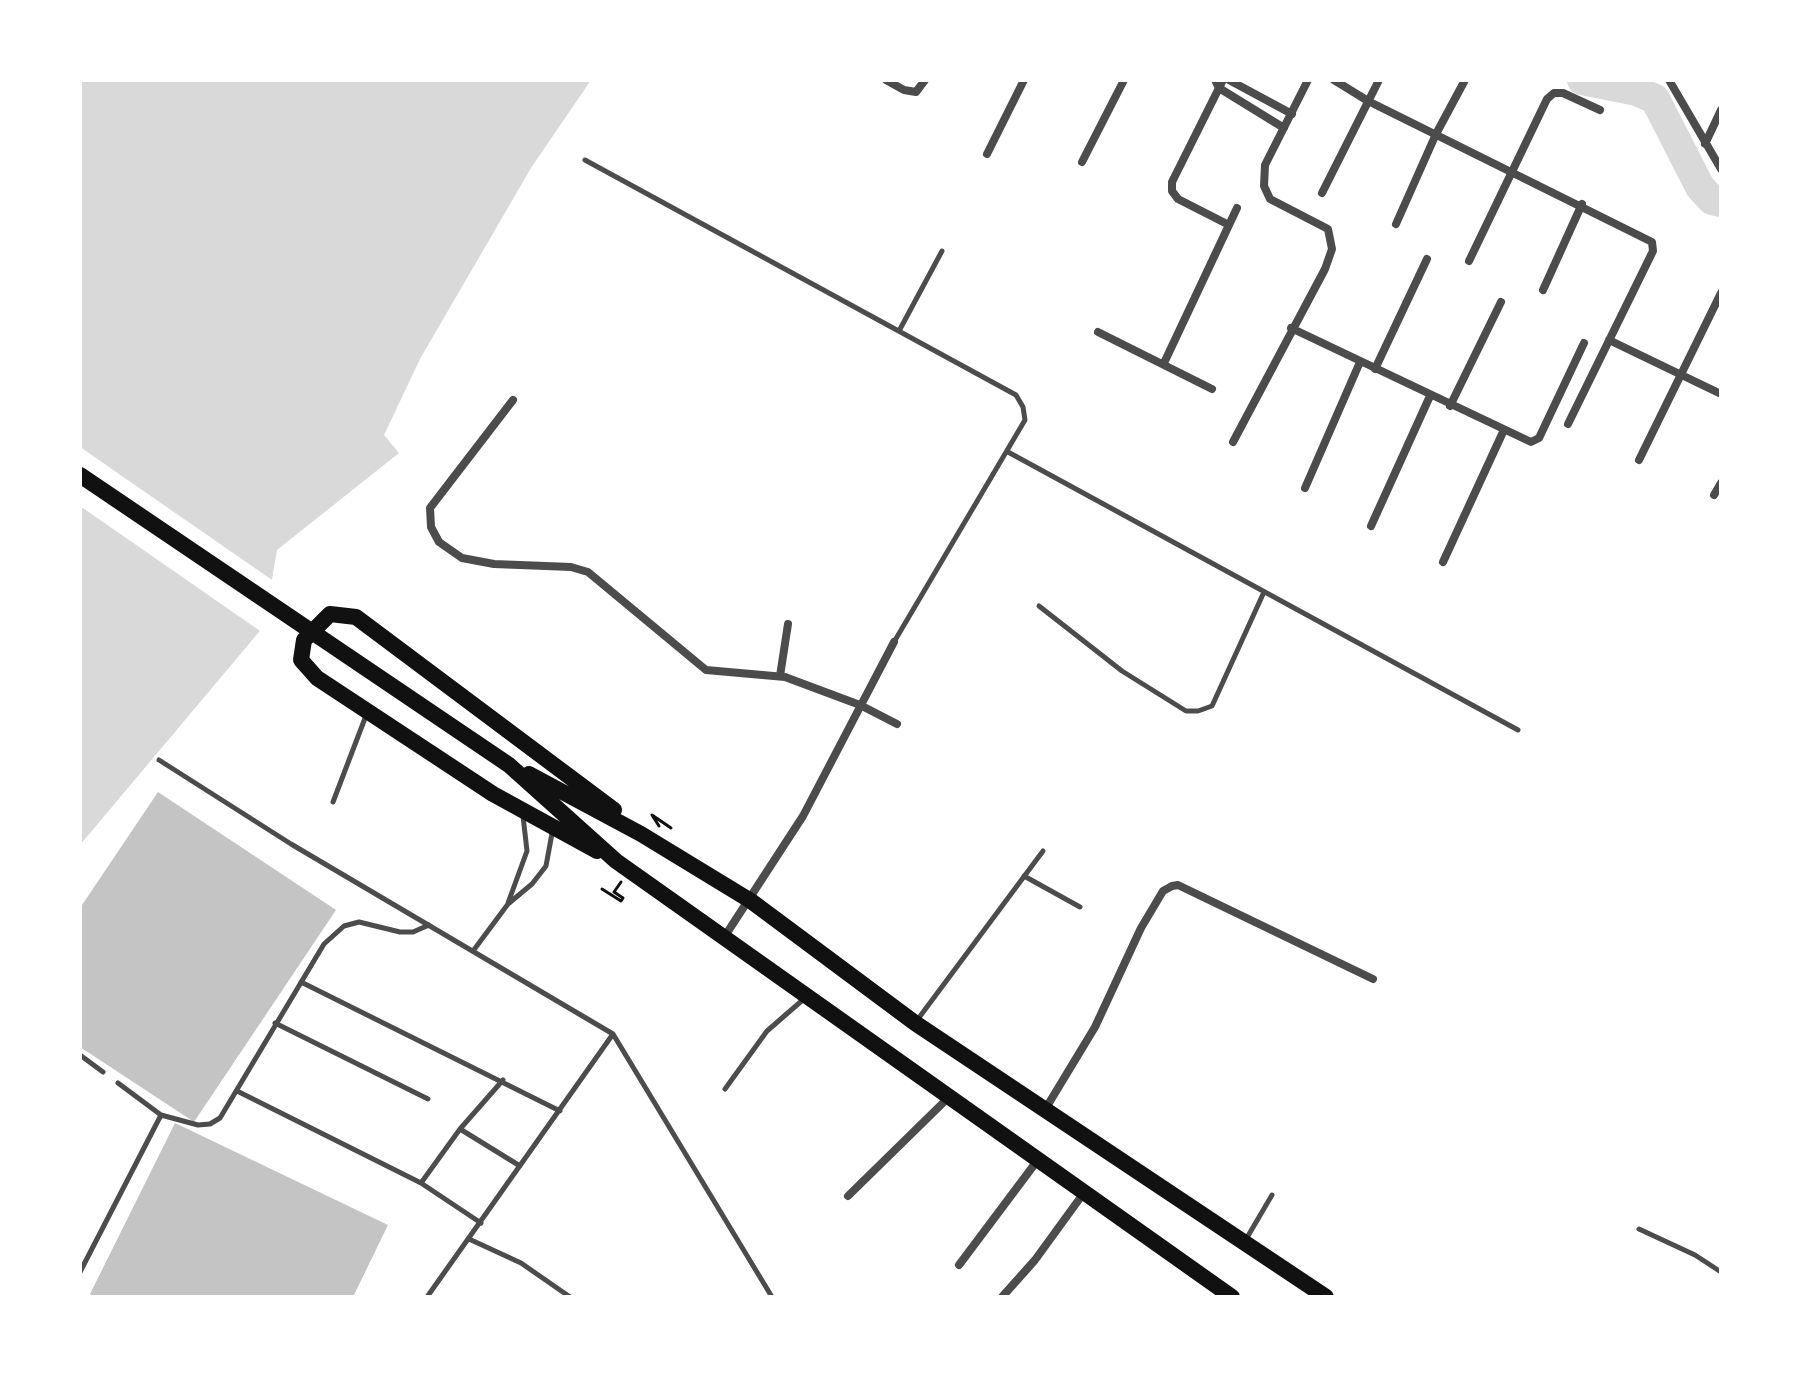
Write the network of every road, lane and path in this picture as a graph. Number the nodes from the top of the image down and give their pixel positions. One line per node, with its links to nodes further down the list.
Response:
1 (886, 80): 2 (street)
2 (925, 80)
3 (1024, 80): 19 (street)
4 (1124, 80): 21 (street)
5 (1229, 80): 15 (street)
6 (1308, 80): 15 (street)
7 (1334, 80): 12 (street)
8 (1379, 80): 12 (street)
9 (1465, 80): 17 (street)
10 (1669, 80): 18 (street)
11 (1219, 83): 16 (street); 28 (street)
12 (1368, 101): 17 (street); 24 (street)
13 (1600, 110): 23 (street)
14 (1721, 110): 18 (street)
15 (1292, 114): 16 (street)
16 (1284, 128): 35 (street)
17 (1436, 134): 23 (street); 27 (street)
18 (1705, 144): 22 (street)
19 (987, 154)
20 (585, 160): 36 (lane)
21 (1082, 162)
22 (1721, 169)
23 (1511, 170): 25 (street); 31 (street)
24 (1322, 193)
25 (1582, 204): 32 (street); 38 (street)
26 (1237, 208): 28 (street)
27 (1396, 224)
28 (1229, 225): 41 (street)
29 (942, 251): 36 (lane)
30 (1427, 259): 42 (street)
31 (1469, 261)
32 (1543, 290)
33 (1721, 293): 43 (street)
34 (1501, 302): 48 (street)
35 (1291, 328): 40 (street); 51 (street)
36 (899, 331): 52 (lane)
37 (1098, 332): 41 (street)
38 (1609, 340): 43 (street); 49 (street)
39 (1584, 343): 50 (street)
40 (1360, 362): 42 (street); 56 (street)
41 (1164, 363): 44 (street)
42 (1375, 369): 46 (street)
43 (1681, 375): 45 (street); 53 (street)
44 (1212, 389)
45 (1721, 394)
46 (1430, 396): 48 (street); 58 (street)
47 (513, 400): 64 (street)
48 (1450, 406): 50 (street)
49 (1568, 424)
50 (1503, 432): 59 (street)
51 (1233, 442)
52 (1008, 452): 60 (lane); 63 (lane)
53 (1639, 460)
54 (80, 475): 70 (main road)
55 (1721, 483): 57 (street)
56 (1305, 488)
57 (1714, 495)
58 (1371, 526)
59 (1443, 562)
60 (1264, 592): 61 (lane); 68 (lane)
61 (1039, 606)
62 (788, 624): 64 (street)
63 (894, 642): 65 (street)
64 (780, 676): 65 (street)
65 (860, 705): 67 (street); 82 (street)
66 (367, 712): 71 (lane); 72 (main road); 76 (main road)
67 (897, 724)
68 (1518, 730)
69 (159, 760): 85 (lane)
70 (509, 765): 76 (main road); 78 (main road)
71 (333, 802)
72 (523, 811): 74 (main road); 83 (lane)
73 (660, 825): 75 (path)
74 (553, 828): 78 (main road); 83 (lane)
75 (671, 828)
76 (641, 834): 82 (main road)
77 (1043, 851): 79 (lane)
78 (616, 861): 86 (main road)
79 (1024, 876): 84 (lane); 92 (lane)
80 (602, 889): 81 (path)
81 (614, 892)
82 (751, 901): 86 (street); 92 (main road)
83 (508, 904): 87 (lane)
84 (1080, 907)
85 (430, 925): 87 (lane); 89 (lane)
86 (723, 940): 90 (main road)
87 (473, 951): 93 (lane)
88 (1373, 979): 102 (street)
89 (301, 982): 91 (lane); 96 (lane)
90 (805, 998): 98 (lane); 100 (main road)
91 (275, 1023): 99 (lane); 101 (lane)
92 (915, 1023): 102 (main road)
93 (613, 1034): 103 (lane); 122 (lane)
94 (80, 1055): 95 (lane)
95 (103, 1072)
96 (503, 1080): 103 (lane); 105 (lane)
97 (118, 1083): 104 (lane)
98 (725, 1089)
99 (237, 1091): 104 (lane); 108 (lane)
100 (948, 1098): 106 (main road); 111 (street)
101 (428, 1099)
102 (1046, 1108): 115 (main road)
103 (560, 1111): 107 (lane)
104 (161, 1115): 117 (lane)
105 (460, 1129): 107 (lane); 108 (lane)
106 (1037, 1161): 109 (main road); 116 (street)
107 (521, 1166): 112 (lane)
108 (421, 1183): 112 (lane)
109 (1083, 1194): 119 (main road); 123 (street)
110 (1272, 1195): 115 (lane)
111 (848, 1196)
112 (481, 1223): 114 (lane)
113 (1639, 1229): 118 (lane)
114 (469, 1239): 120 (lane); 121 (lane)
115 (1245, 1242): 124 (main road)
116 (959, 1265)
117 (80, 1272)
118 (1721, 1272)
119 (1222, 1294)
120 (427, 1297)
121 (570, 1297)
122 (772, 1297)
123 (1002, 1297)
124 (1326, 1297)

